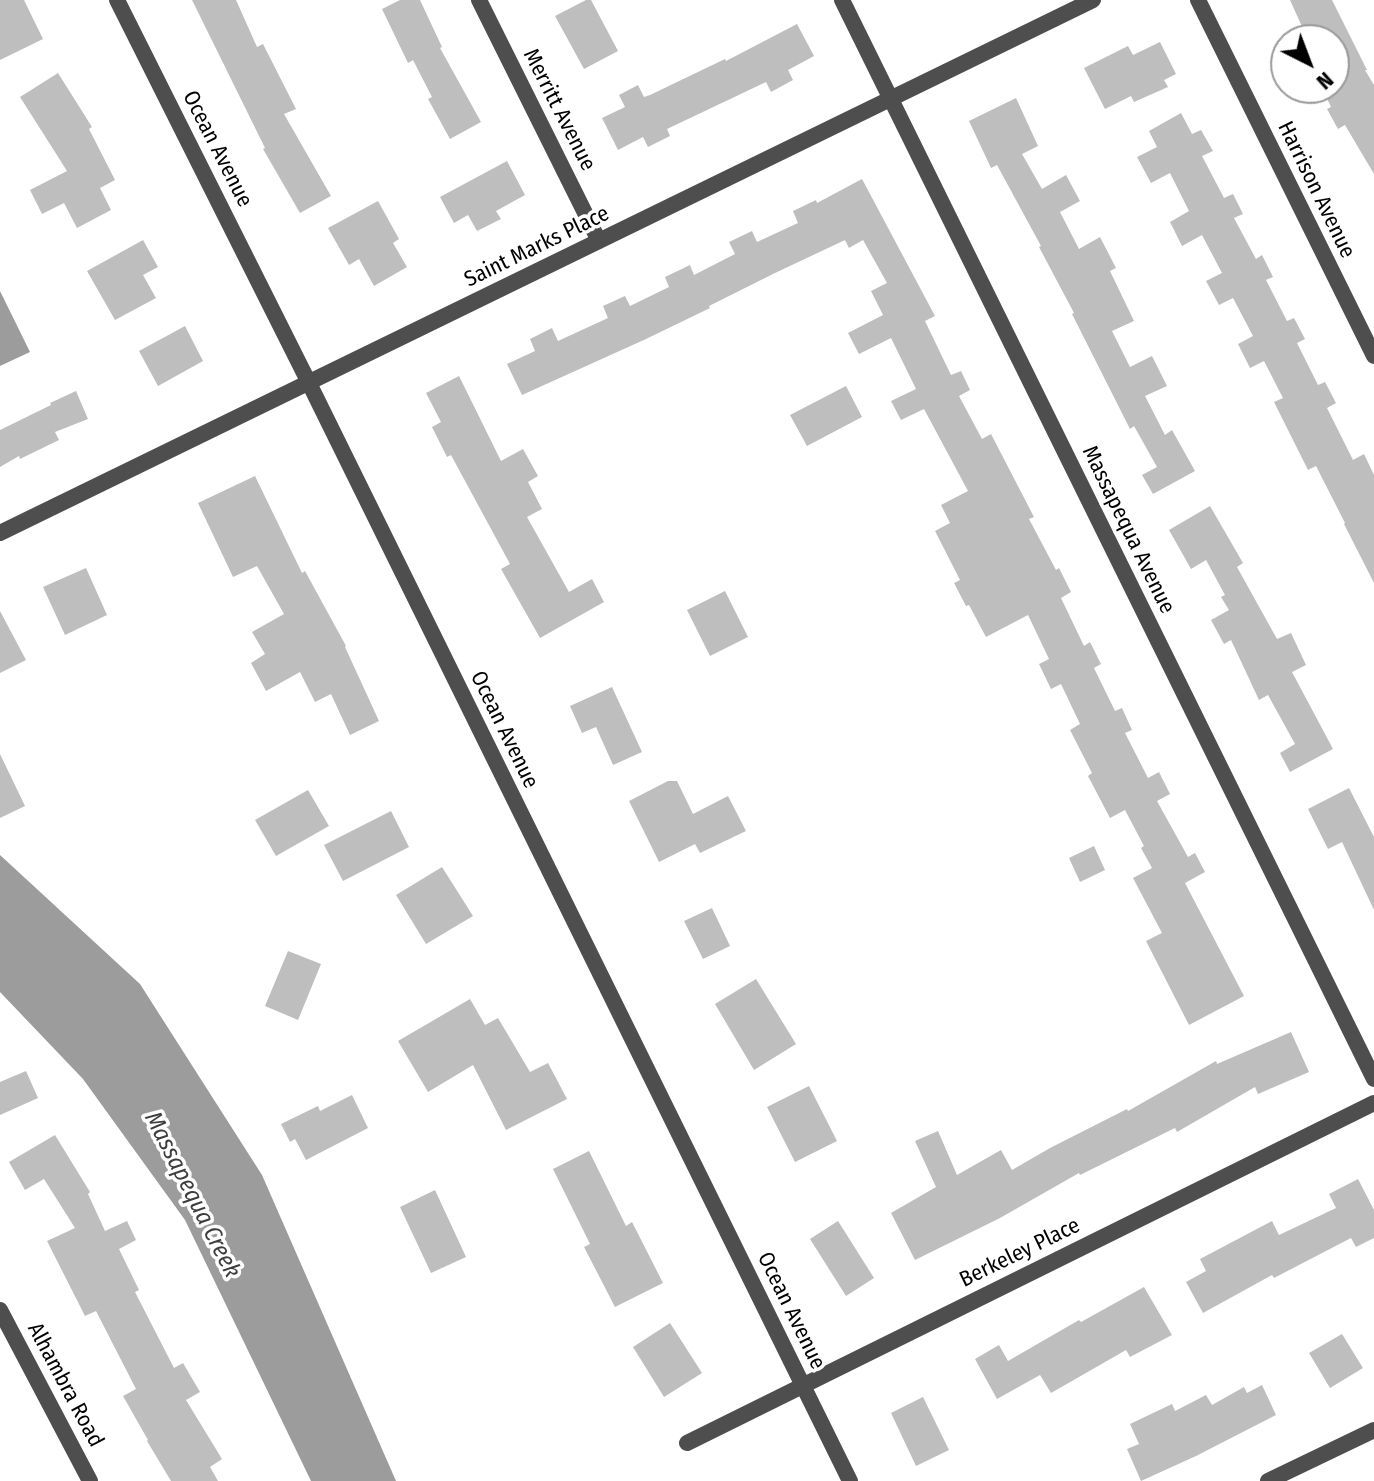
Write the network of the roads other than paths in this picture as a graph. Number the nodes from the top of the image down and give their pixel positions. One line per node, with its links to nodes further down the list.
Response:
1 (117, 0): 9 (street, Ocean Avenue)
2 (479, 0): 7 (street, Merritt Avenue)
3 (842, 0): 6 (street, Massapequa Avenue)
4 (1093, 0): 6 (street, Saint Marks Place)
5 (1198, 0): 8 (street, Harrison Avenue)
6 (891, 99): 7 (street, Saint Marks Place); 11 (street, Massapequa Avenue)
7 (599, 241): 9 (street, Saint Marks Place)
8 (1374, 356)
9 (309, 383): 10 (street, Saint Marks Place); 14 (street, Ocean Avenue)
10 (0, 533)
11 (1374, 1079)
12 (1374, 1103): 14 (street, Berkeley Place)
13 (0, 1310): 17 (street, Alhambra Road)
14 (802, 1385): 16 (street, Berkeley Place); 19 (street, Ocean Avenue)
15 (1374, 1430): 20 (street)
16 (687, 1443)
17 (87, 1475): 18 (street)
18 (71, 1481)
19 (850, 1481)
20 (1268, 1481)

